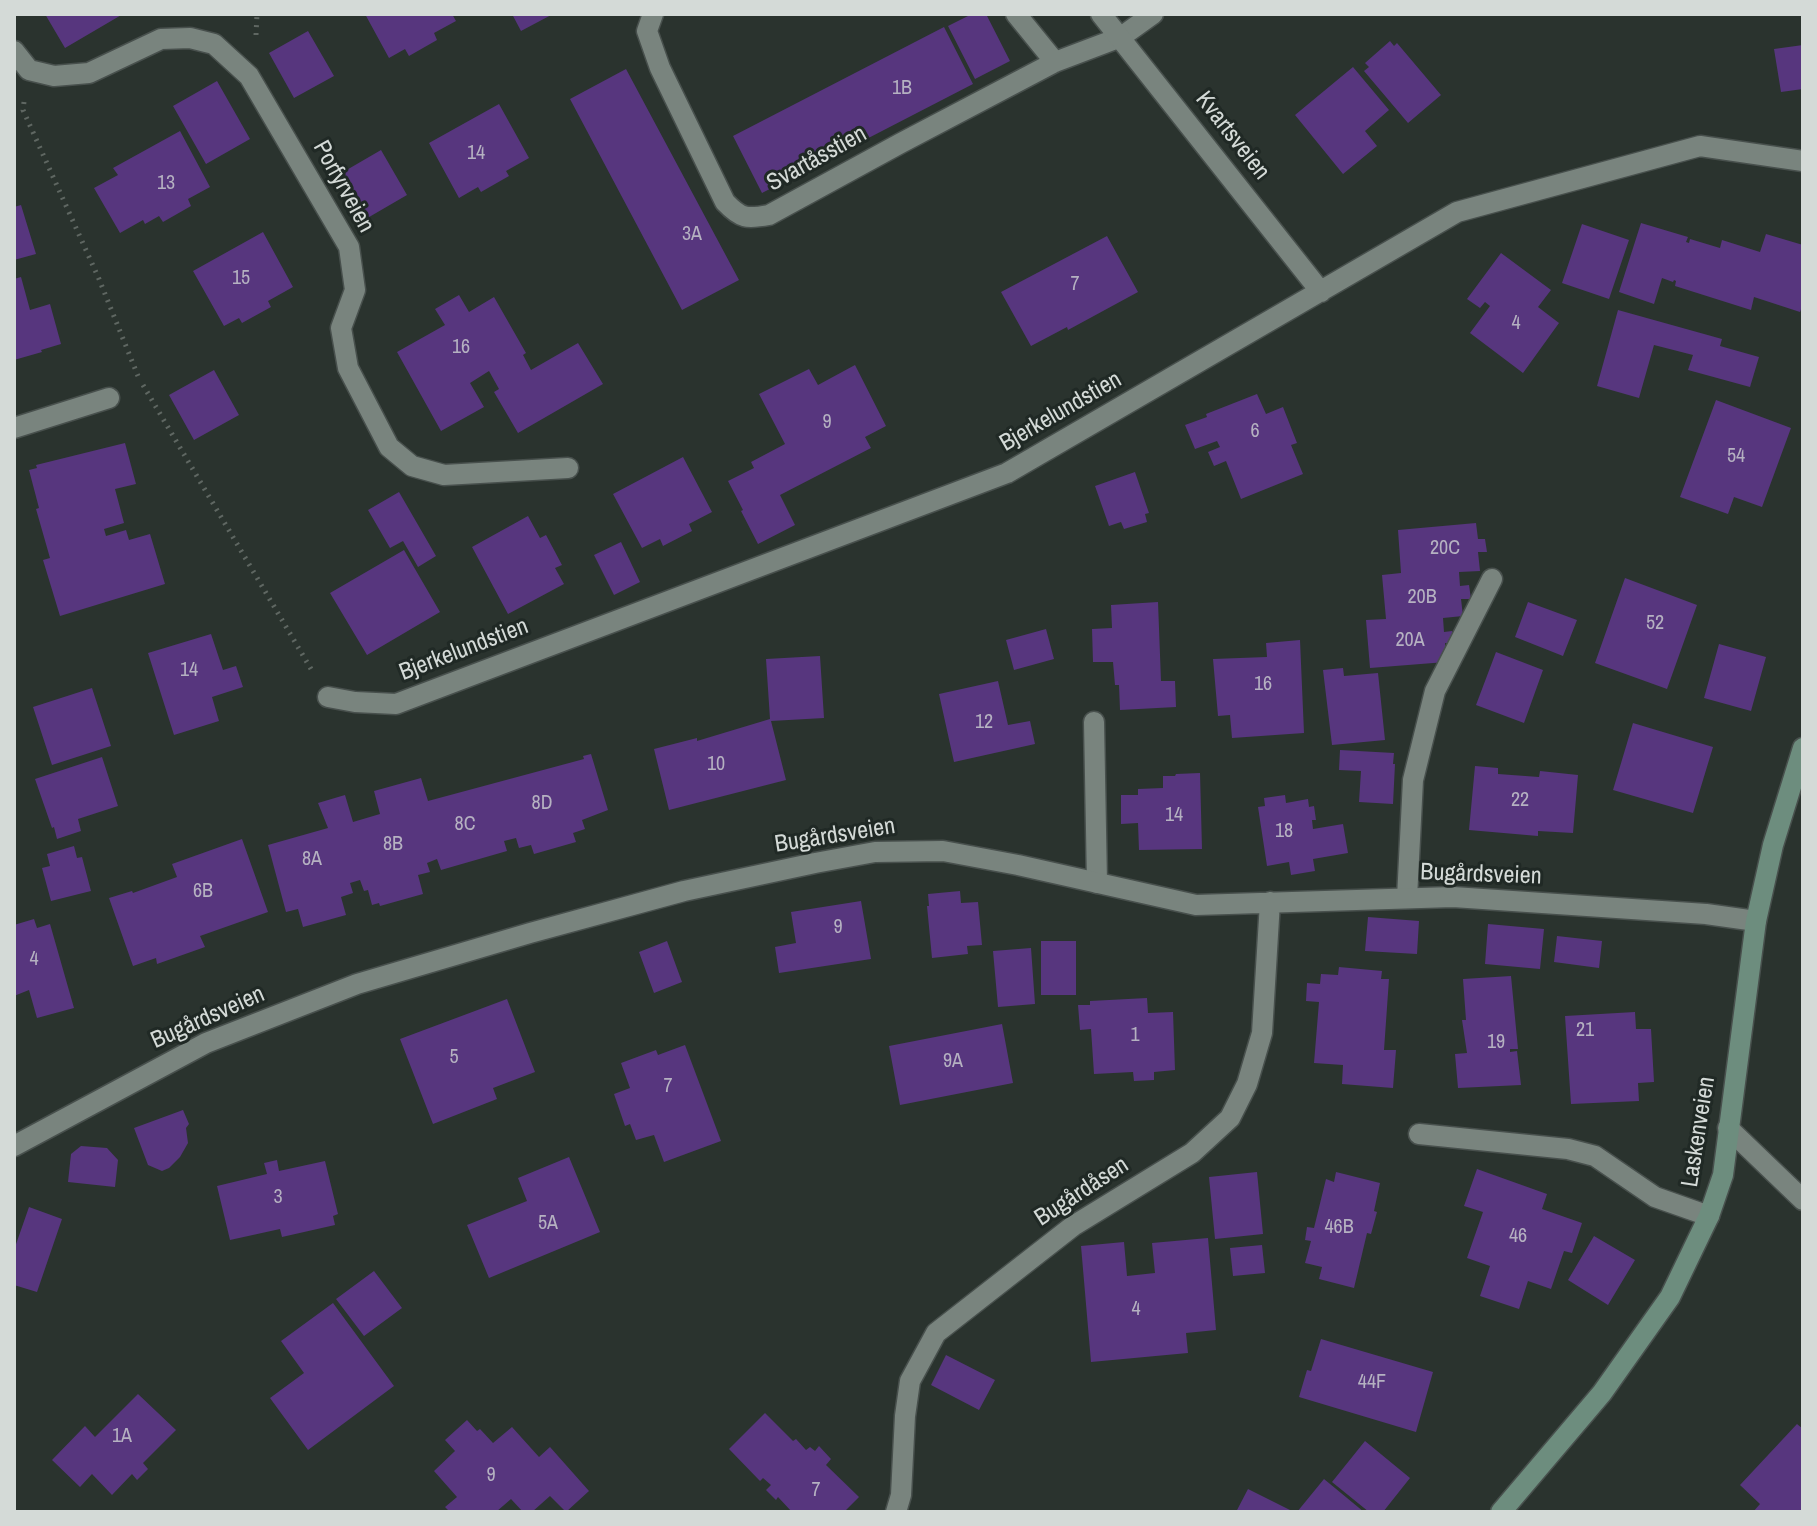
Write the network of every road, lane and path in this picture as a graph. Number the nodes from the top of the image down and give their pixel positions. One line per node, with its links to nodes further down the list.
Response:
1 (653, 14): 7 (street, Svartåsstien)
2 (1016, 14): 7 (street)
3 (1101, 14): 5 (street, Kvartsveien)
4 (1153, 14): 5 (street, Svartåsstien)
5 (1121, 37): 7 (street, Svartåsstien); 10 (street, Kvartsveien)
6 (14, 51): 8 (street)
7 (1055, 62)
8 (29, 70): 13 (street, Porfyrveien); 15 (path)
9 (1803, 161): 10 (street, Bjerkelundstien)
10 (1321, 292): 15 (street, Bjerkelundstien)
11 (109, 398): 12 (street)
12 (14, 428)
13 (568, 468)
14 (1492, 579): 19 (street)
15 (328, 697)
16 (1094, 722): 18 (street)
17 (1803, 748): 21 (street, Laskenveien)
18 (1097, 883): 20 (street, Bugårdsveien); 24 (street, Bugårdsveien)
19 (1407, 898): 20 (street, Bugårdsveien); 21 (street, Bugårdsveien)
20 (1270, 902): 27 (street, Bugårdåsen)
21 (1756, 921): 22 (street, Laskenveien)
22 (1728, 1128): 25 (street); 26 (street, Laskenveien)
23 (1419, 1134): 26 (street)
24 (14, 1146)
25 (1803, 1200)
26 (1709, 1216): 28 (street, Laskenveien)
27 (896, 1512)
28 (1501, 1512)

